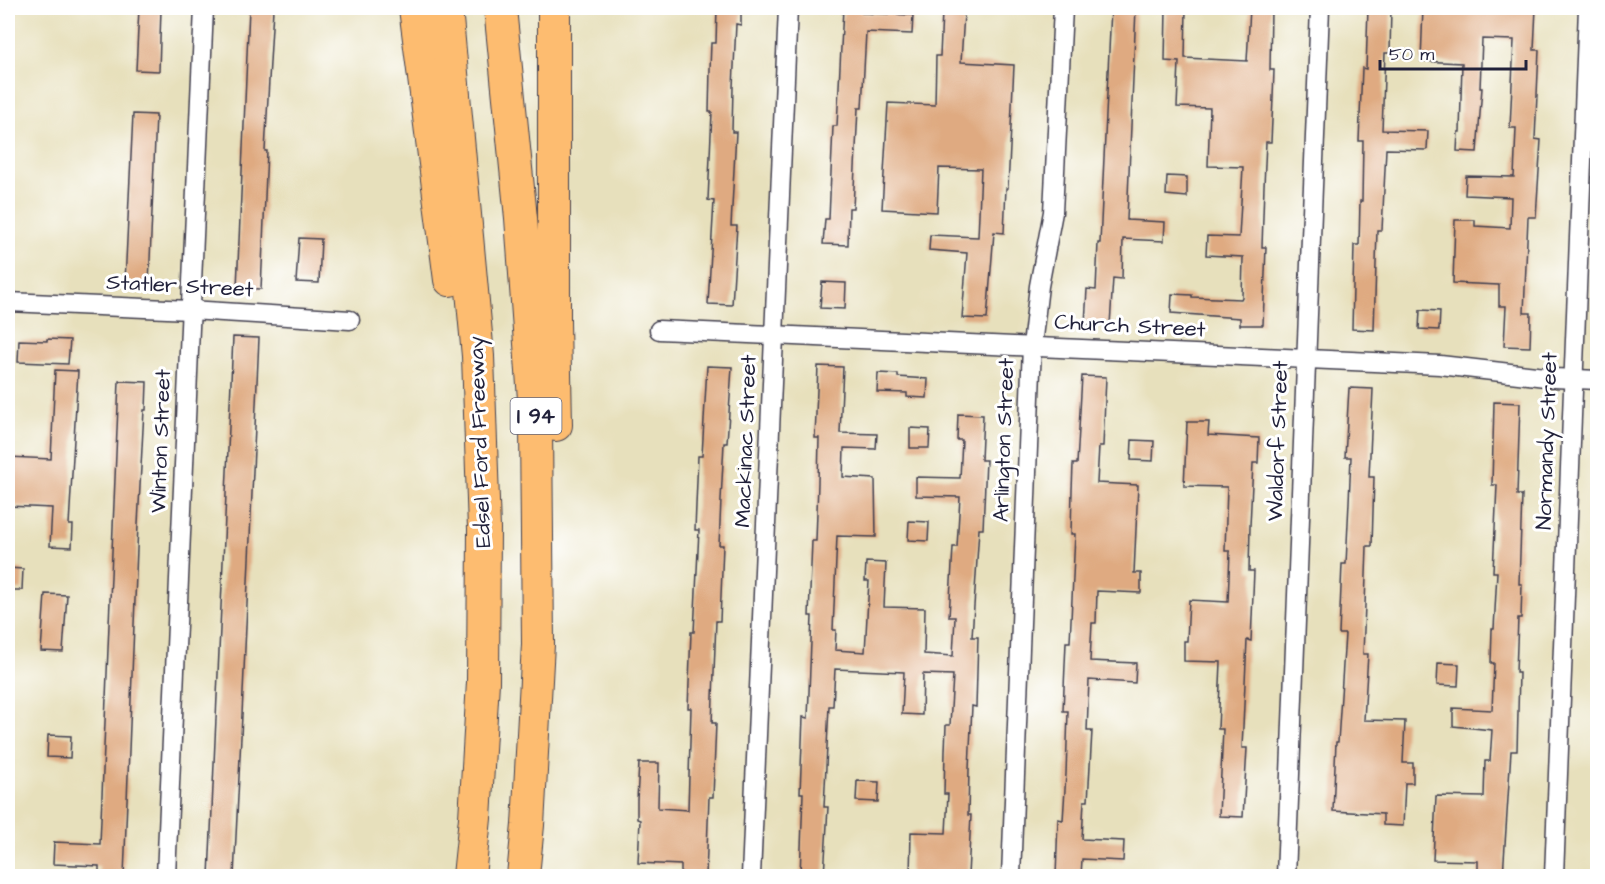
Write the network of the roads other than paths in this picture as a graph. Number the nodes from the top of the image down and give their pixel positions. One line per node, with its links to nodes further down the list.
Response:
1 (204, 8): 11 (street, Winton Street)
2 (416, 8): 19 (highway)
3 (446, 8): 19 (highway, Edsel Ford Freeway / I 94)
4 (500, 8): 20 (highway, I 94)
5 (554, 8): 20 (highway)
6 (788, 8): 14 (street, Mackinac Street)
7 (1063, 8): 15 (street, Arlington Street)
8 (1320, 8): 16 (street, Waldorf Street)
9 (1588, 8): 17 (street, Normandy Street)
10 (8, 302): 11 (street, Statler Street)
11 (190, 310): 12 (street, Statler Street); 21 (street, Winton Street)
12 (351, 320)
13 (659, 330): 14 (street, Church Street)
14 (774, 336): 15 (street, Church Street); 24 (street, Mackinac Street)
15 (1032, 346): 16 (street, Church Street); 25 (street, Arlington Street)
16 (1305, 358): 17 (street, Church Street); 26 (street, Waldorf Street)
17 (1573, 379): 18 (street, Church Street); 27 (street, Normandy Street)
18 (1598, 380)
19 (484, 655): 22 (highway, Edsel Ford Freeway / I 94)
20 (528, 825): 23 (highway, I 94)
21 (166, 876)
22 (469, 876)
23 (523, 876)
24 (751, 876)
25 (1011, 876)
26 (1286, 876)
27 (1554, 876)

